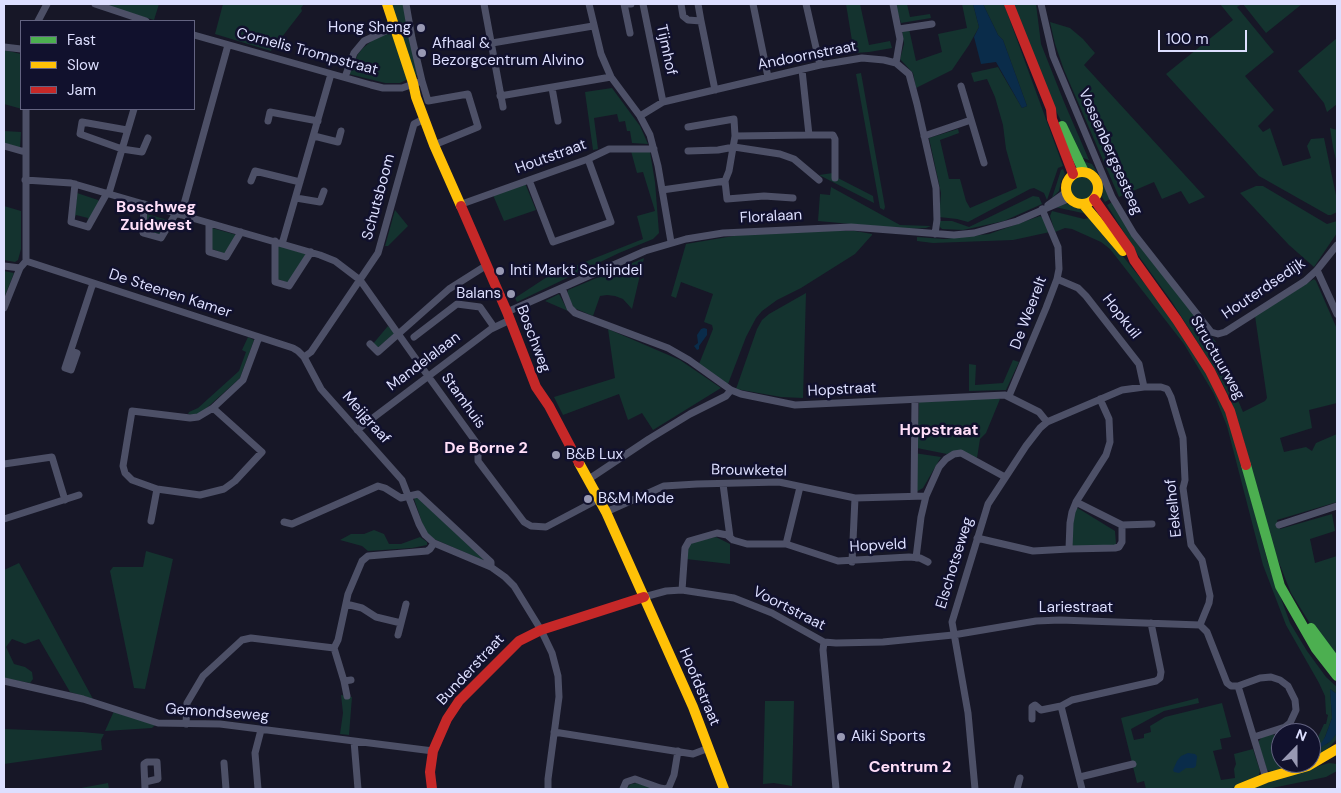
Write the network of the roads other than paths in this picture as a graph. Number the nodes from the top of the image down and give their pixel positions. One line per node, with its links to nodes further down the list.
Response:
1 (47, 4): 16 (street)
2 (95, 4): 17 (street)
3 (387, 4): 21 (street, Boschweg)
4 (406, 4): 37 (street, Boschweg)
5 (484, 4): 25 (street)
6 (588, 4): 20 (street)
7 (630, 4): 23 (street)
8 (643, 4): 42 (street, Tijmhof)
9 (681, 4): 18 (street)
10 (698, 4): 18 (street)
11 (752, 4): 36 (street)
12 (806, 4): 31 (street)
13 (893, 4): 22 (street)
14 (1008, 4): 29 (street)
15 (1041, 4): 113 (street, Vossenbergsesteeg)
16 (39, 20)
17 (143, 20)
18 (701, 21): 40 (street)
19 (932, 24): 22 (street)
20 (593, 26): 25 (street); 35 (street)
21 (394, 27): 34 (street); 37 (street, Boschweg)
22 (899, 29): 30 (street)
23 (630, 33)
24 (195, 35): 26 (street, Cornelis Trompstraat)
25 (492, 43): 41 (street)
26 (228, 45): 33 (street, Cornelis Trompstraat); 91 (street)
27 (4, 47): 28 (street)
28 (20, 49)
29 (1028, 50): 44 (street); 71 (street)
30 (896, 63): 31 (street, Andoornstraat); 59 (street)
31 (820, 65): 32 (street, Andoornstraat)
32 (802, 70): 36 (street, Andoornstraat); 56 (street)
33 (331, 74): 34 (street, Cornelis Trompstraat); 51 (street)
34 (344, 77): 37 (street, Cornelis Trompstraat)
35 (611, 77): 39 (street); 47 (street)
36 (768, 77): 40 (street, Andoornstraat)
37 (418, 82): 48 (street, Boschweg); 61 (street)
38 (961, 86): 49 (street)
39 (552, 88): 41 (street); 52 (street)
40 (715, 90): 42 (street, Andoornstraat)
41 (500, 96): 43 (street)
42 (663, 102): 47 (street, Andoornstraat)
43 (502, 107)
44 (1051, 109): 70 (street); 71 (street)
45 (26, 110): 67 (street)
46 (134, 110): 54 (street)
47 (640, 116): 65 (street)
48 (424, 119): 61 (street, Boschweg); 106 (street, Schutsboom)
49 (971, 120): 59 (street); 69 (street)
50 (268, 121): 51 (street)
51 (318, 121): 57 (street)
52 (558, 121)
53 (688, 127): 58 (street)
54 (127, 130): 64 (street); 64 (street)
55 (340, 131): 57 (street)
56 (809, 135): 58 (street); 72 (street)
57 (314, 136): 78 (street)
58 (735, 136): 63 (street)
59 (924, 136): 94 (street)
60 (148, 138): 64 (street)
61 (434, 145): 89 (street, Boschweg)
62 (4, 146): 67 (street)
63 (734, 147): 66 (street); 75 (street); 77 (street)
64 (122, 149): 82 (street)
65 (654, 149): 68 (street, Houtstraat); 80 (street)
66 (688, 151)
67 (25, 152): 73 (street)
68 (588, 159): 74 (street, Houtstraat); 74 (street)
69 (984, 163)
70 (1084, 172): 71 (street); 84 (street)
71 (1071, 177): 83 (street)
72 (835, 178)
73 (26, 180): 79 (street, Stamhuis); 100 (street)
74 (529, 180): 89 (street, Houtstraat)
75 (819, 180)
76 (251, 181): 78 (street)
77 (724, 181): 80 (street); 86 (street)
78 (300, 182): 85 (street)
79 (75, 184): 82 (street, Stamhuis); 82 (street)
80 (662, 190): 96 (street)
81 (324, 191): 85 (street)
82 (108, 193): 87 (street, Stamhuis)
83 (1068, 195): 88 (street); 90 (street, Floralaan)
84 (1096, 196): 88 (street); 99 (street, Structuurweg)
85 (296, 198): 95 (street)
86 (793, 198)
87 (144, 204): 91 (street, Stamhuis); 91 (street)
88 (1083, 204): 99 (street, Structuurweg)
89 (459, 205): 102 (street, Boschweg)
90 (1044, 208): 94 (street, Floralaan); 105 (street, De Weerelt)
91 (178, 214): 92 (street, Stamhuis)
92 (209, 222): 93 (street, Stamhuis); 93 (street)
93 (241, 232): 95 (street, Stamhuis)
94 (935, 234): 96 (street, Floralaan)
95 (278, 242): 98 (street, Stamhuis); 98 (street)
96 (671, 242): 108 (street, Floralaan)
97 (1337, 245): 104 (street, Houterdsedijk)
98 (311, 252): 106 (street, Stamhuis)
99 (1134, 260): 153 (street, Structuurweg)
100 (26, 261): 103 (street); 107 (street, De Steenen Kamer)
101 (4, 266): 103 (street)
102 (487, 266): 111 (street, Boschweg); 114 (street)
103 (20, 268): 109 (street)
104 (1317, 270): 110 (street); 113 (street, Houterdsedijk)
105 (1057, 279): 121 (street, Hopkuil); 123 (street, De Weerelt)
106 (360, 280): 114 (street, Stamhuis); 119 (street, Schutsboom)
107 (93, 283): 115 (street, De Steenen Kamer); 118 (street)
108 (562, 288): 111 (street, Floralaan); 122 (street, Hopstraat)
109 (4, 308)
110 (1337, 314)
111 (509, 316): 112 (street, Mandelalaan); 131 (street, Boschweg)
112 (494, 327): 116 (street); 120 (street, Mandelalaan)
113 (1224, 332)
114 (398, 335): 117 (street); 120 (street, Stamhuis)
115 (259, 337): 119 (street, De Steenen Kamer); 126 (street)
116 (414, 337)
117 (370, 344)
118 (71, 351)
119 (304, 357): 128 (street, Meijgraaf)
120 (428, 376): 128 (street, Mandelalaan); 140 (street, Stamhuis)
121 (1144, 387): 124 (street); 167 (street, Eekelhof)
122 (731, 390): 125 (street, Hopstraat); 131 (street)
123 (1009, 396): 125 (street, Hopstraat); 127 (street, Hopstraat)
124 (1100, 399): 127 (street); 142 (street)
125 (915, 400): 136 (street)
126 (213, 408): 134 (street); 134 (street)
127 (1047, 422): 130 (street, Elschotseweg)
128 (357, 430): 138 (street, Meijgraaf)
129 (4, 464): 141 (street)
130 (1005, 477): 137 (street, Hopveld); 152 (street, Elschotseweg)
131 (589, 479): 140 (street, Boschweg)
132 (723, 484): 133 (street, Brouwketel); 144 (street, Brouwketel); 151 (street)
133 (800, 487): 139 (street, Brouwketel); 155 (street)
134 (157, 489): 146 (street)
135 (78, 495): 141 (street)
136 (914, 496): 137 (street, Brouwketel); 139 (street, Brouwketel)
137 (926, 496): 157 (street, Hopveld)
138 (408, 497): 147 (street); 154 (street, Meijgraaf); 160 (street)
139 (855, 498): 158 (street)
140 (599, 499): 144 (street, Boschweg)
141 (65, 500): 145 (street)
142 (1076, 502): 150 (street); 156 (street)
143 (1337, 506): 149 (street)
144 (606, 512): 162 (street, Boschweg)
145 (4, 519)
146 (151, 521)
147 (284, 522)
148 (1152, 524): 150 (street)
149 (1279, 524)
150 (1122, 525): 156 (street)
151 (730, 537): 155 (street, Hopveld); 161 (street, Hopveld)
152 (977, 538): 156 (street); 170 (street, Elschotseweg)
153 (1266, 540): 173 (street, Structuurweg); 174 (street, Structuurweg)
154 (434, 543): 160 (street); 163 (street)
155 (786, 544): 158 (street, Hopveld)
156 (1069, 549)
157 (916, 558): 158 (street, Hopveld); 159 (street, Hopveld)
158 (852, 562)
159 (928, 562)
160 (491, 567): 168 (street)
161 (682, 590): 162 (street, Voortstraat); 171 (street, Voortstraat)
162 (644, 597): 168 (street, Bunderstraat); 185 (street, Hoofdstraat)
163 (346, 604): 166 (street); 172 (street)
164 (406, 604): 166 (street)
165 (1151, 623): 167 (street, Lariestraat); 170 (street, Lariestraat); 178 (street)
166 (401, 624): 169 (street)
167 (1200, 625): 176 (street)
168 (541, 630): 182 (street); 187 (street, Bunderstraat)
169 (398, 634)
170 (953, 634): 171 (street, Voortstraat); 207 (street, Elschotseweg)
171 (824, 642): 206 (street)
172 (334, 648): 177 (street); 180 (street)
173 (1337, 663)
174 (1337, 676)
175 (4, 681): 180 (street, Gemondseweg)
176 (1238, 686): 183 (street); 183 (street)
177 (347, 696)
178 (1061, 706): 179 (street); 195 (street)
179 (1032, 719)
180 (186, 724): 181 (street, Gemondseweg)
181 (261, 730): 184 (street, Gemondseweg); 199 (street)
182 (554, 732): 188 (street); 202 (street)
183 (1254, 737): 197 (street)
184 (354, 741): 187 (street, Gemondseweg); 200 (street)
185 (709, 748): 188 (street); 205 (street, Hoofdstraat)
186 (1337, 749): 190 (street)
187 (433, 751): 201 (street, Bunderstraat)
188 (678, 751): 204 (street)
189 (1337, 754): 191 (street)
190 (1321, 758)
191 (1321, 761)
192 (224, 764): 198 (street)
193 (1133, 764): 195 (street)
194 (1284, 773): 197 (street)
195 (1080, 777): 209 (street)
196 (1020, 778): 208 (street)
197 (1266, 778): 210 (street)
198 (226, 789)
199 (258, 789)
200 (358, 789)
201 (432, 789)
202 (548, 789)
203 (623, 789): 204 (street)
204 (659, 789)
205 (724, 789)
206 (836, 789)
207 (976, 789)
208 (1016, 789)
209 (1082, 789)
210 (1239, 789)

